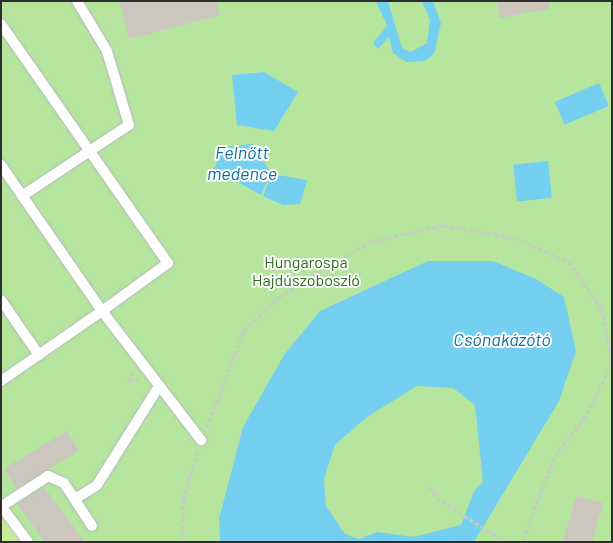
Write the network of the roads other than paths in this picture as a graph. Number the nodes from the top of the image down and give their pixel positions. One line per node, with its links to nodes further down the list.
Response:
1 (77, 1): 3 (lane)
2 (1, 24): 3 (lane)
3 (90, 151): 5 (lane); 7 (lane)
4 (1, 165): 5 (lane)
5 (22, 196): 7 (lane)
6 (1, 300): 8 (lane)
7 (102, 311): 8 (lane); 10 (lane)
8 (39, 355): 9 (lane)
9 (1, 381)
10 (159, 386): 11 (lane); 12 (lane)
11 (201, 440)
12 (75, 499): 13 (lane); 14 (lane)
13 (2, 506): 15 (lane)
14 (92, 526)
15 (28, 542)

